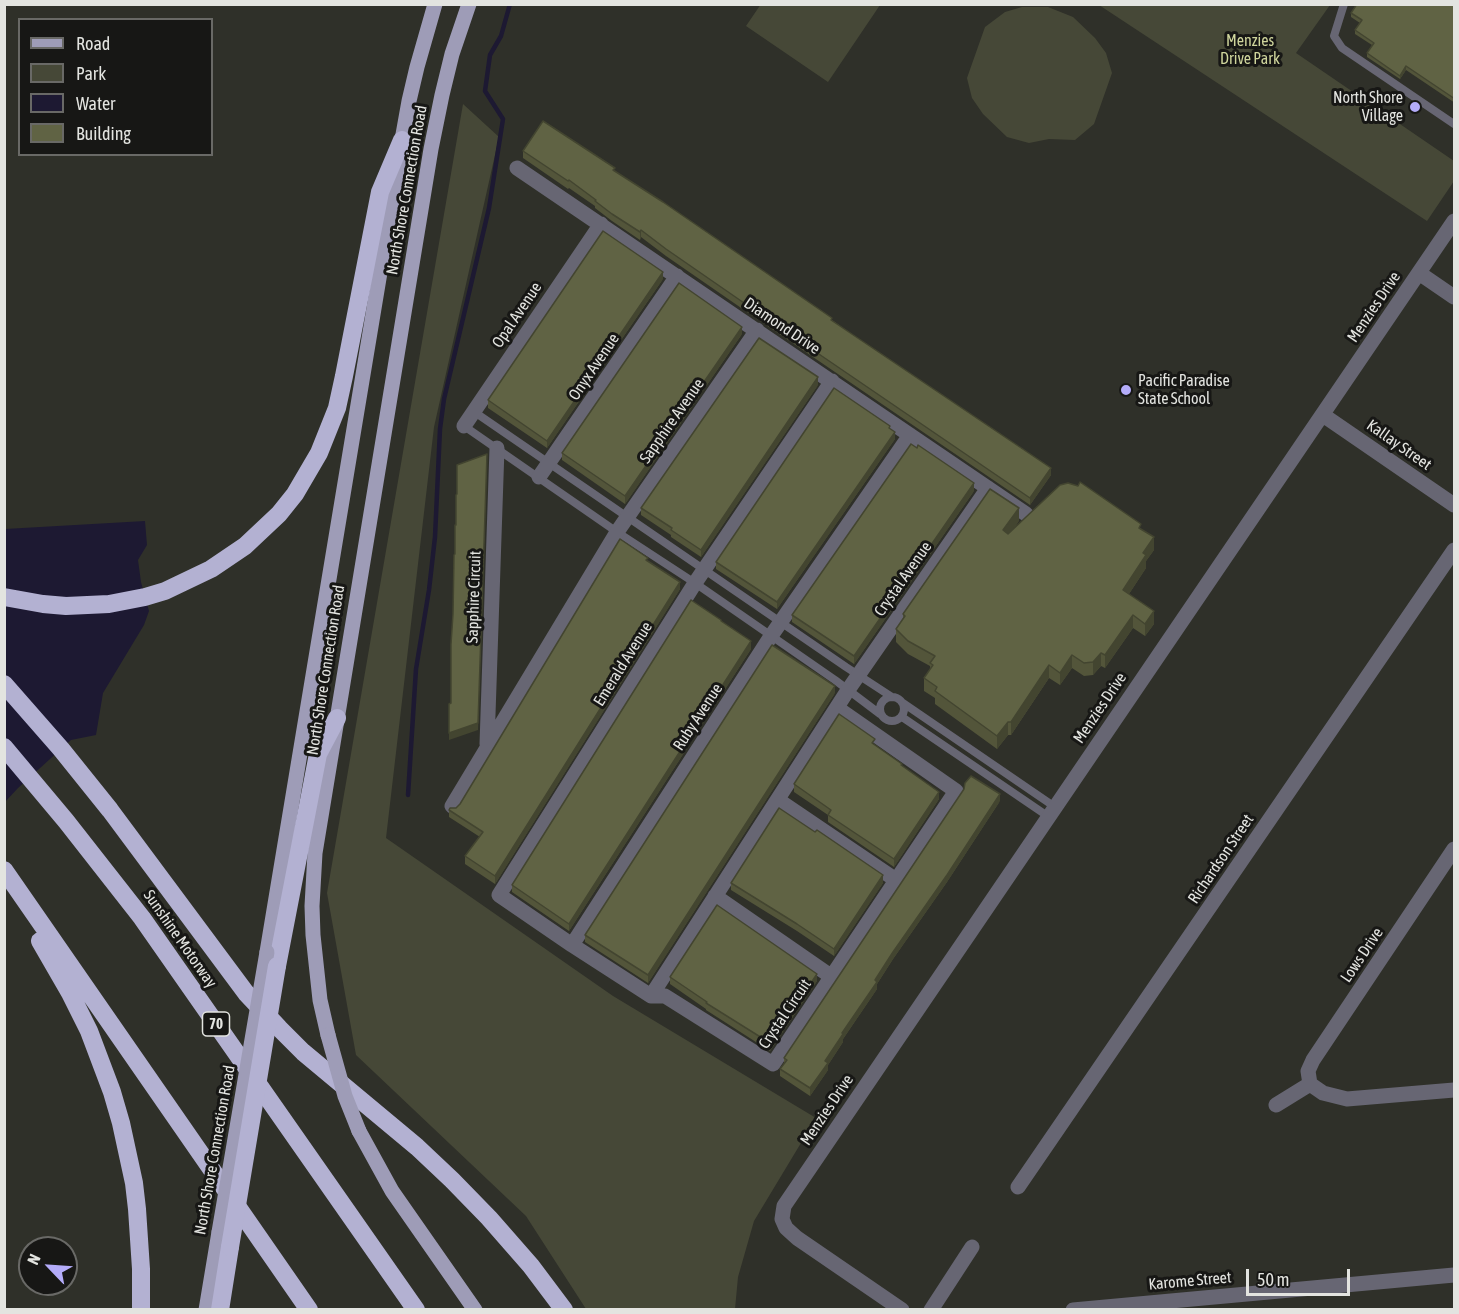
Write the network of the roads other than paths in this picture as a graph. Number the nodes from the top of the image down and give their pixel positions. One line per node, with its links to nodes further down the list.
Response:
1 (435, 4): 5 (main road, North Shore Connection Road)
2 (469, 4): 40 (main road, North Shore Connection Road)
3 (1344, 4): 4 (lane)
4 (1455, 124)
5 (402, 141): 29 (highway); 52 (main road, North Shore Connection Road)
6 (517, 168): 8 (street, Diamond Drive)
7 (1455, 221): 9 (street, Menzies Drive)
8 (601, 224): 10 (street, Diamond Drive); 14 (street, Opal Avenue)
9 (1419, 273): 11 (street); 15 (street, Menzies Drive)
10 (677, 276): 12 (street, Diamond Drive); 19 (street, Onyx Avenue)
11 (1455, 297)
12 (757, 330): 13 (street, Diamond Drive); 24 (street, Sapphire Avenue)
13 (832, 381): 17 (street, Diamond Drive); 27 (street, Emerald Avenue)
14 (474, 411): 16 (street, Opal Avenue); 19 (lane)
15 (1323, 415): 22 (street, Kallay Street); 45 (street, Menzies Drive)
16 (464, 426): 18 (lane)
17 (910, 435): 21 (street, Diamond Drive); 30 (street, Ruby Avenue)
18 (497, 448): 20 (lane); 42 (street, Sapphire Circuit)
19 (549, 463): 20 (street, Onyx Avenue); 24 (lane)
20 (539, 477): 25 (lane)
21 (988, 488): 23 (street, Diamond Drive); 32 (street, Crystal Avenue)
22 (1455, 505)
23 (1026, 514)
24 (627, 517): 25 (street, Sapphire Avenue); 27 (lane)
25 (617, 532): 28 (lane); 42 (street, Sapphire Circuit)
26 (1455, 550): 58 (street, Richardson Street)
27 (704, 569): 28 (street, Emerald Avenue); 30 (lane)
28 (695, 583): 31 (lane); 51 (street, Emerald Avenue)
29 (4, 597)
30 (781, 622): 31 (street, Ruby Avenue); 32 (lane)
31 (771, 636): 34 (lane); 51 (street, Ruby Avenue)
32 (859, 675): 34 (street, Crystal Avenue); 35 (lane)
33 (4, 684): 67 (highway)
34 (848, 690): 37 (street); 38 (lane)
35 (892, 697): 36 (lane); 38 (lane)
36 (903, 703): 39 (lane); 45 (lane)
37 (837, 708): 43 (street); 48 (street, Crystal Circuit)
38 (880, 714): 39 (lane)
39 (902, 717): 45 (lane)
40 (337, 718): 52 (highway); 66 (main road, North Shore Connection Road, bridge)
41 (4, 747): 65 (highway, Sunshine Motorway / 70)
42 (487, 747): 44 (street, Sapphire Circuit)
43 (777, 800): 48 (street); 50 (street)
44 (452, 806)
45 (1052, 812): 68 (street, Menzies Drive)
46 (1455, 849): 55 (street, Lows Drive)
47 (4, 870): 64 (highway)
48 (896, 880): 53 (street, Crystal Circuit)
49 (4, 887): 61 (highway)
50 (715, 896): 53 (street); 54 (street)
51 (572, 945): 54 (street)
52 (272, 959): 62 (main road, North Shore Connection Road, bridge); 63 (highway, bridge)
53 (832, 976): 54 (street, Crystal Circuit)
54 (651, 996)
55 (1310, 1084): 56 (street); 57 (street)
56 (1455, 1090)
57 (1276, 1105)
58 (1018, 1187)
59 (972, 1247): 69 (street)
60 (1455, 1275): 70 (street, Karome Street)
61 (141, 1310)
62 (206, 1310)
63 (220, 1310)
64 (309, 1310)
65 (416, 1310)
66 (475, 1310)
67 (564, 1310)
68 (902, 1310)
69 (931, 1310)
70 (1073, 1310)

